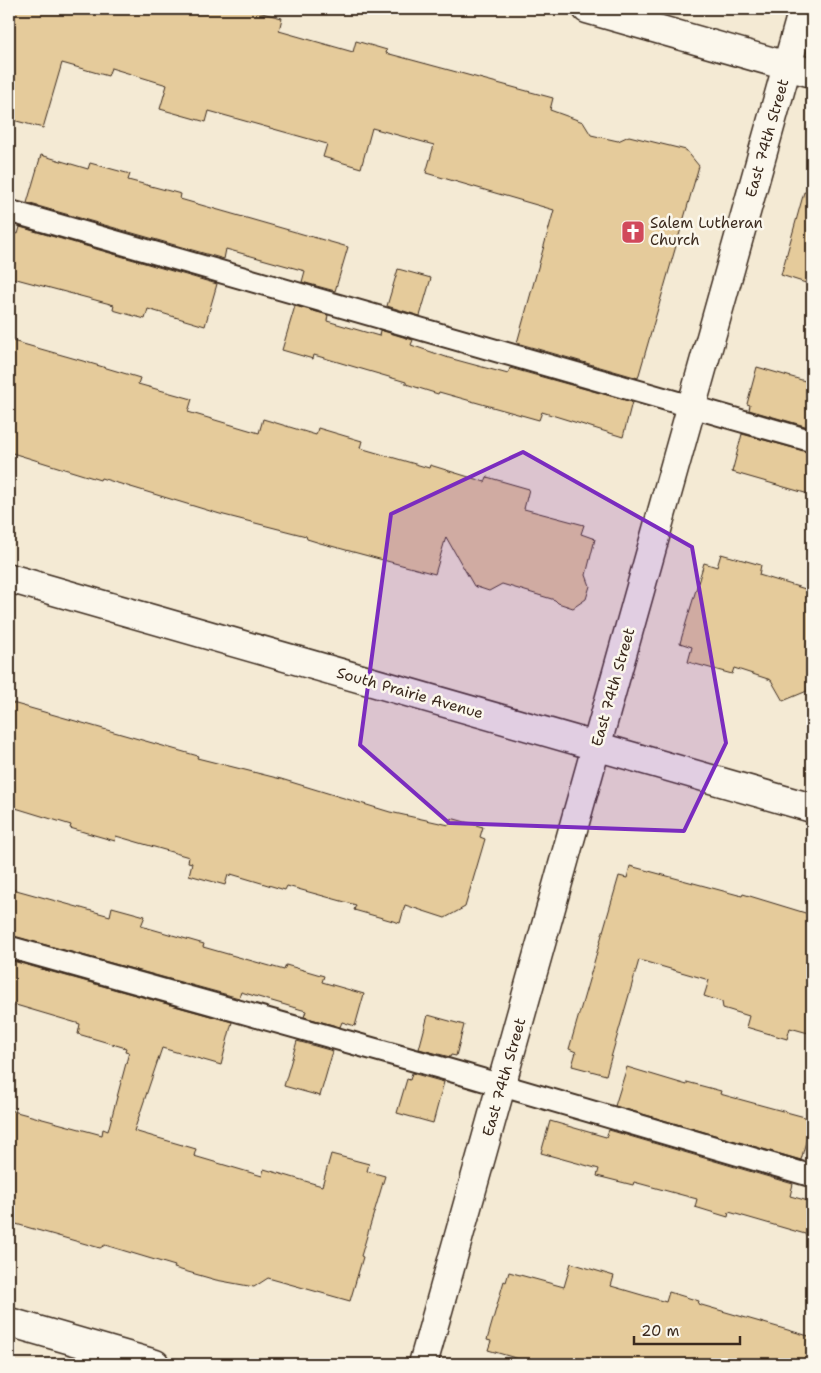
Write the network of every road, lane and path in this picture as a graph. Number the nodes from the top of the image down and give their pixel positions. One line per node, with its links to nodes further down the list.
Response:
1 (586, 9): 3 (street)
2 (803, 9): 3 (street, East 74th Street)
3 (787, 66): 4 (street); 6 (street, East 74th Street)
4 (812, 73)
5 (9, 211): 6 (lane)
6 (691, 406): 7 (lane); 9 (street, East 74th Street)
7 (812, 441)
8 (9, 578): 9 (street, South Prairie Avenue)
9 (596, 746): 10 (street, South Prairie Avenue); 12 (street, East 74th Street)
10 (812, 808)
11 (9, 946): 12 (lane)
12 (502, 1086): 13 (lane); 16 (street, East 74th Street)
13 (812, 1176)
14 (9, 1322): 15 (street)
15 (155, 1364)
16 (423, 1364)

